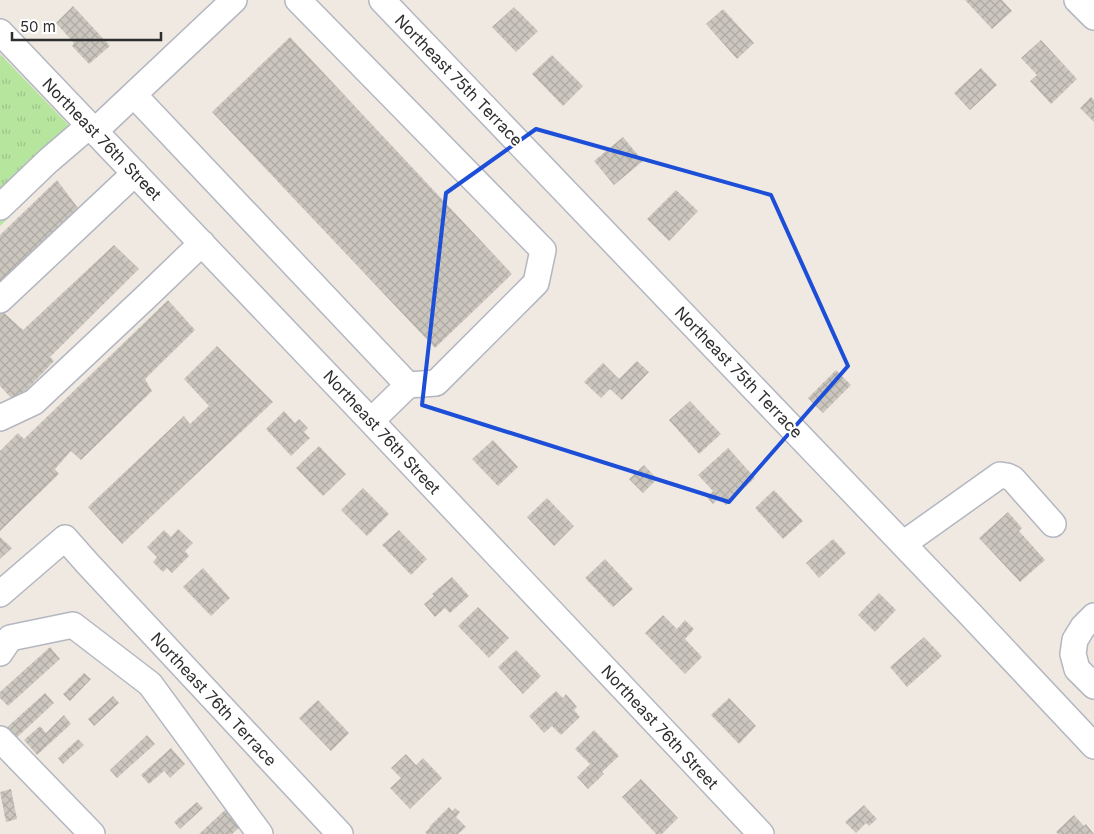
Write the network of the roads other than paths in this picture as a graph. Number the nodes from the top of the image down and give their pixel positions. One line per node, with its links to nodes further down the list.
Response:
1 (234, 0): 7 (street)
2 (298, 0): 13 (street)
3 (382, 0): 17 (street, Northeast 75th Terrace)
4 (1078, 0): 5 (street)
5 (1094, 17)
6 (0, 32): 8 (street, Northeast 76th Street)
7 (134, 95): 8 (street); 13 (street)
8 (92, 128): 9 (street, Northeast 76th Street); 10 (street)
9 (136, 173): 11 (street, Northeast 76th Street); 12 (street)
10 (0, 207)
11 (202, 243): 14 (street); 15 (street, Northeast 76th Street)
12 (0, 300)
13 (408, 385): 15 (street)
14 (0, 418)
15 (371, 421): 27 (street, Northeast 76th Street)
16 (1053, 524): 17 (street)
17 (902, 544): 23 (street, Northeast 75th Terrace)
18 (0, 594): 26 (street, Northeast 76th Terrace)
19 (1094, 616): 21 (street)
20 (0, 653): 25 (street)
21 (1094, 686)
22 (0, 739): 24 (street)
23 (1094, 746)
24 (92, 834)
25 (260, 834)
26 (340, 834)
27 (761, 834)

